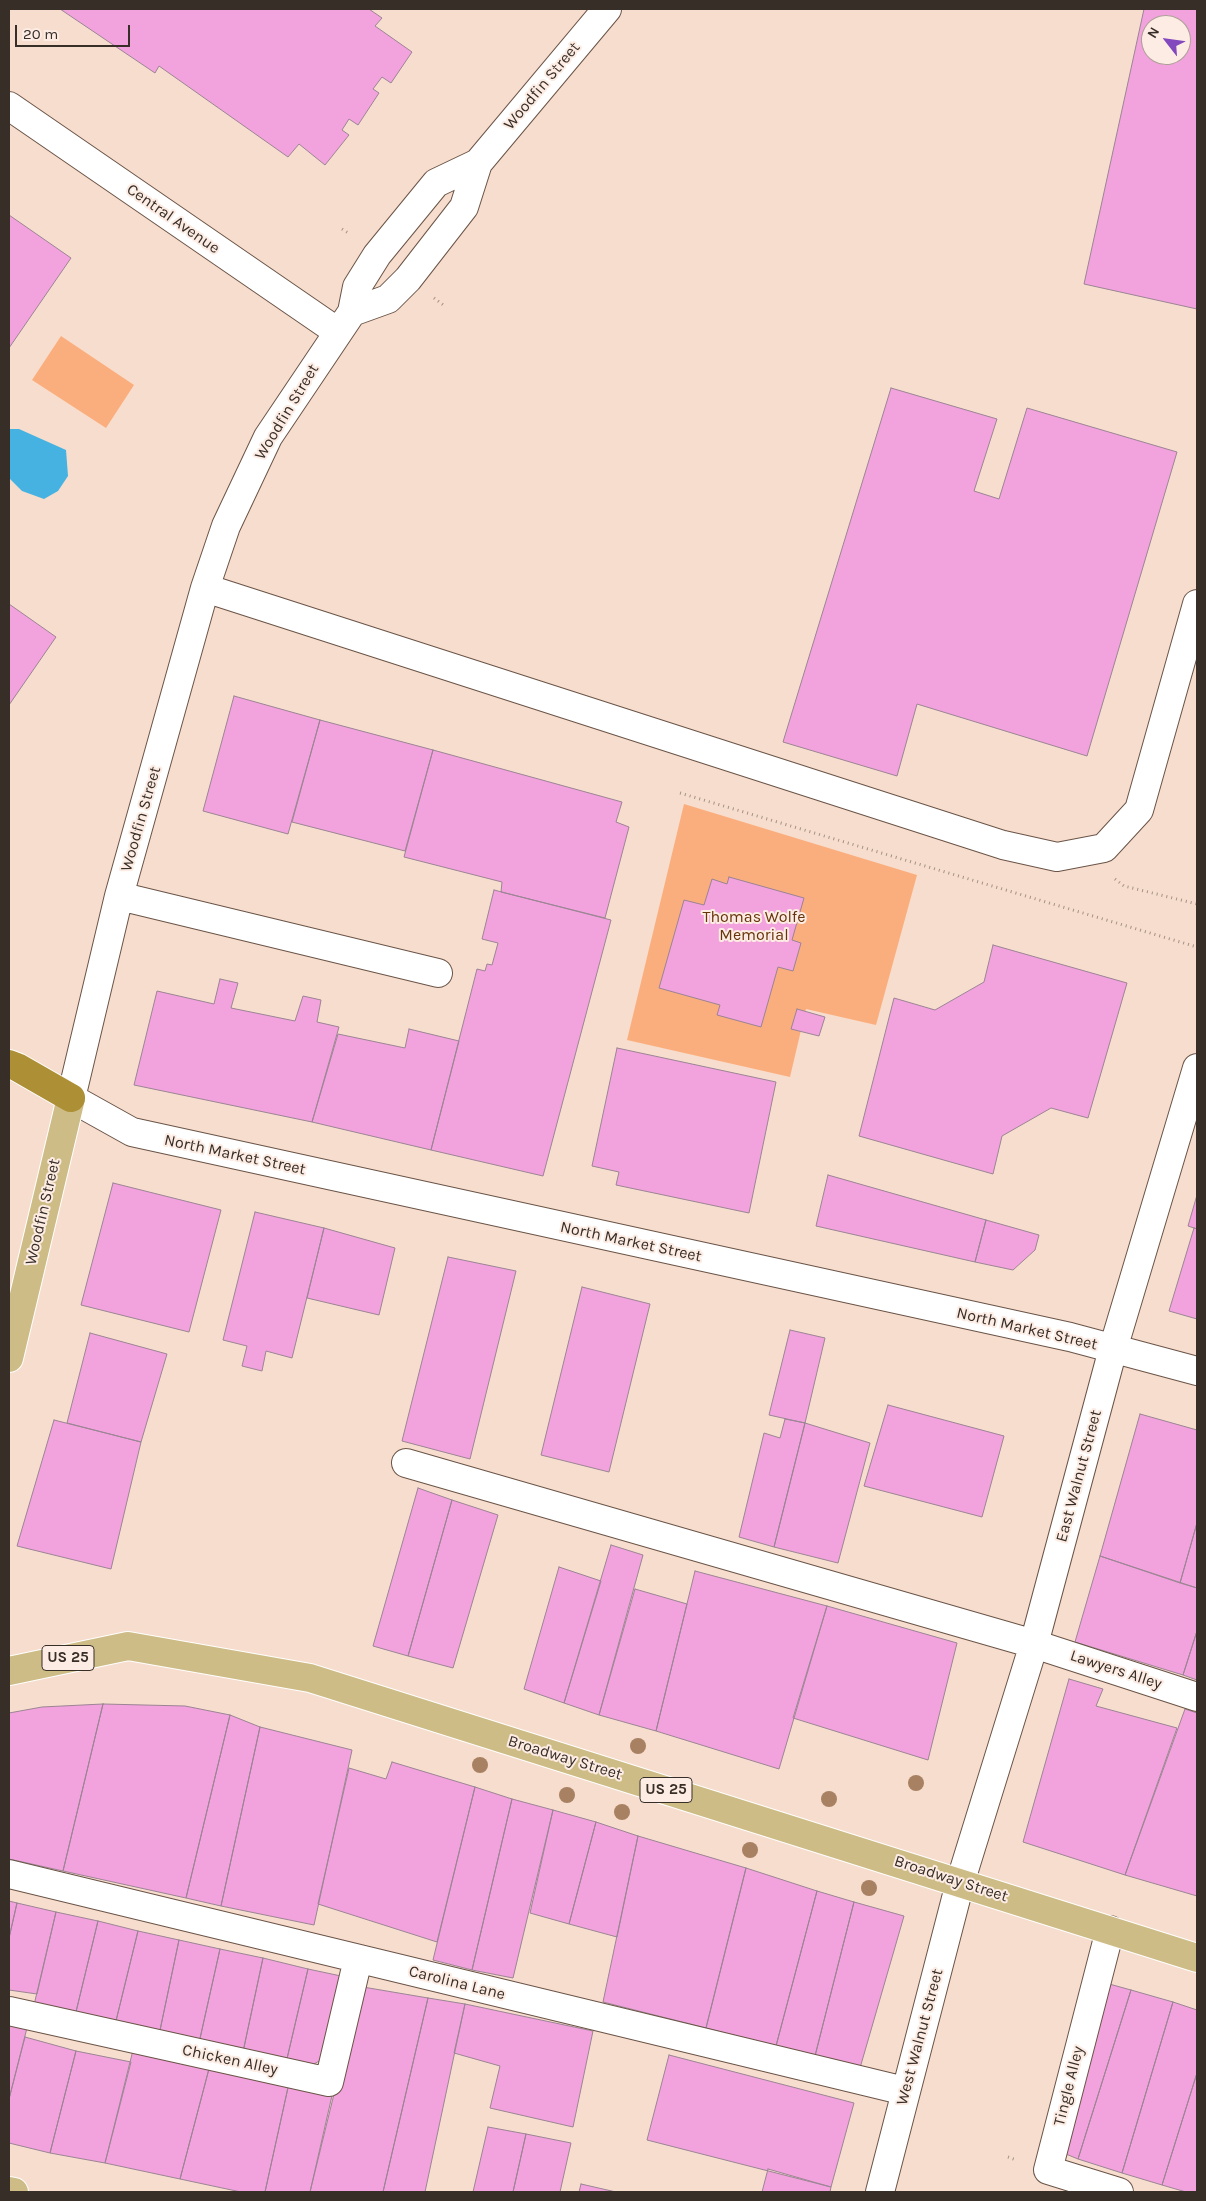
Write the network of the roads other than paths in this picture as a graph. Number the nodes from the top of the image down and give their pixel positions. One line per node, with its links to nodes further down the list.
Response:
1 (607, 9): 3 (street, Woodfin Street)
2 (9, 106): 4 (street, Central Avenue)
3 (478, 163): 4 (street, Woodfin Street); 4 (street, Woodfin Street)
4 (345, 322): 5 (street, Woodfin Street)
5 (205, 588): 6 (street); 7 (street, Woodfin Street)
6 (1197, 604)
7 (119, 896): 8 (street); 11 (street, Woodfin Street)
8 (438, 973)
9 (9, 1064): 11 (highway)
10 (1197, 1068): 12 (street, East Walnut Street)
11 (71, 1098): 13 (street, North Market Street); 14 (main road, Woodfin Street)
12 (1186, 1141): 13 (street, East Walnut Street)
13 (1113, 1350): 15 (street, North Market Street); 17 (street, East Walnut Street)
14 (9, 1358)
15 (1197, 1371)
16 (406, 1463): 17 (street, Lawyers Alley)
17 (1034, 1644): 19 (street, Lawyers Alley); 21 (street, East Walnut Street)
18 (9, 1671): 21 (main road, Broadway Street / US 25)
19 (1197, 1697)
20 (9, 1874): 24 (street, Carolina Lane)
21 (960, 1883): 22 (main road, Broadway Street / US 25); 26 (street, West Walnut Street)
22 (1110, 1930): 23 (main road, Broadway Street / US 25); 30 (street, Tingle Alley)
23 (1197, 1958)
24 (358, 1959): 25 (street, Chicken Alley); 26 (street, Carolina Lane)
25 (9, 2011)
26 (906, 2091): 29 (street, West Walnut Street)
27 (9, 2191): 28 (main road)
28 (14, 2192)
29 (880, 2192)
30 (1119, 2192)

